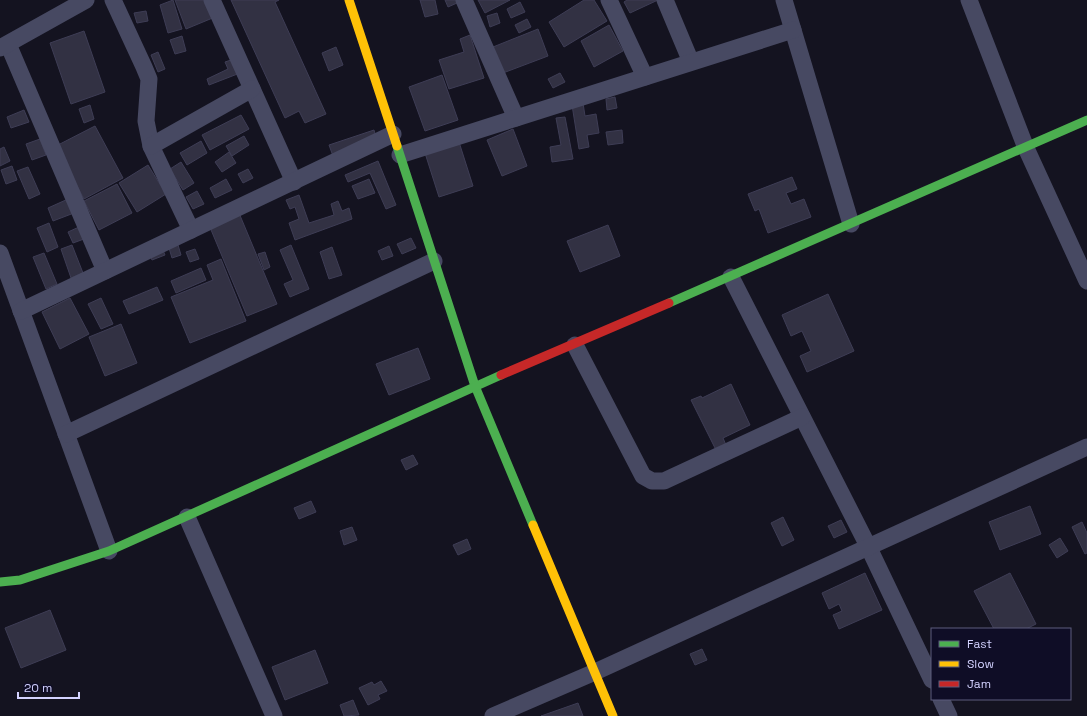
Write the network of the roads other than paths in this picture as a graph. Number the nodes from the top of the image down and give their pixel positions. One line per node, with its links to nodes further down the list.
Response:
1 (86, 0): 11 (street)
2 (113, 0): 18 (street)
3 (212, 0): 14 (street)
4 (349, 0): 17 (street)
5 (464, 0): 15 (street)
6 (609, 0): 13 (street)
7 (665, 0): 12 (street)
8 (784, 0): 10 (street)
9 (969, 0): 19 (street)
10 (793, 30): 12 (street); 22 (street)
11 (4, 46): 26 (street)
12 (691, 62): 13 (street)
13 (644, 77): 15 (street)
14 (252, 89): 18 (street); 21 (street)
15 (516, 118): 20 (street)
16 (1087, 120): 19 (street)
17 (393, 134): 20 (street); 21 (street)
18 (151, 146): 23 (street)
19 (1026, 148): 22 (street); 28 (street)
20 (400, 155): 25 (street)
21 (294, 182): 23 (street)
22 (851, 224): 27 (street)
23 (191, 230): 26 (street)
24 (1, 259): 29 (street)
25 (434, 261): 31 (street); 33 (street)
26 (105, 271): 29 (street)
27 (731, 277): 30 (street); 32 (street)
28 (1087, 281)
29 (21, 311): 33 (street)
30 (575, 345): 31 (street); 32 (street)
31 (475, 386): 35 (street); 39 (street)
32 (802, 417): 36 (street)
33 (66, 434): 37 (street)
34 (1087, 447): 36 (street)
35 (187, 517): 37 (street); 42 (street)
36 (868, 546): 39 (street); 40 (street)
37 (109, 551): 38 (street)
38 (0, 582)
39 (595, 672): 43 (street); 44 (street)
40 (931, 678)
41 (941, 700): 45 (street)
42 (274, 716)
43 (493, 716)
44 (613, 716)
45 (949, 716)

